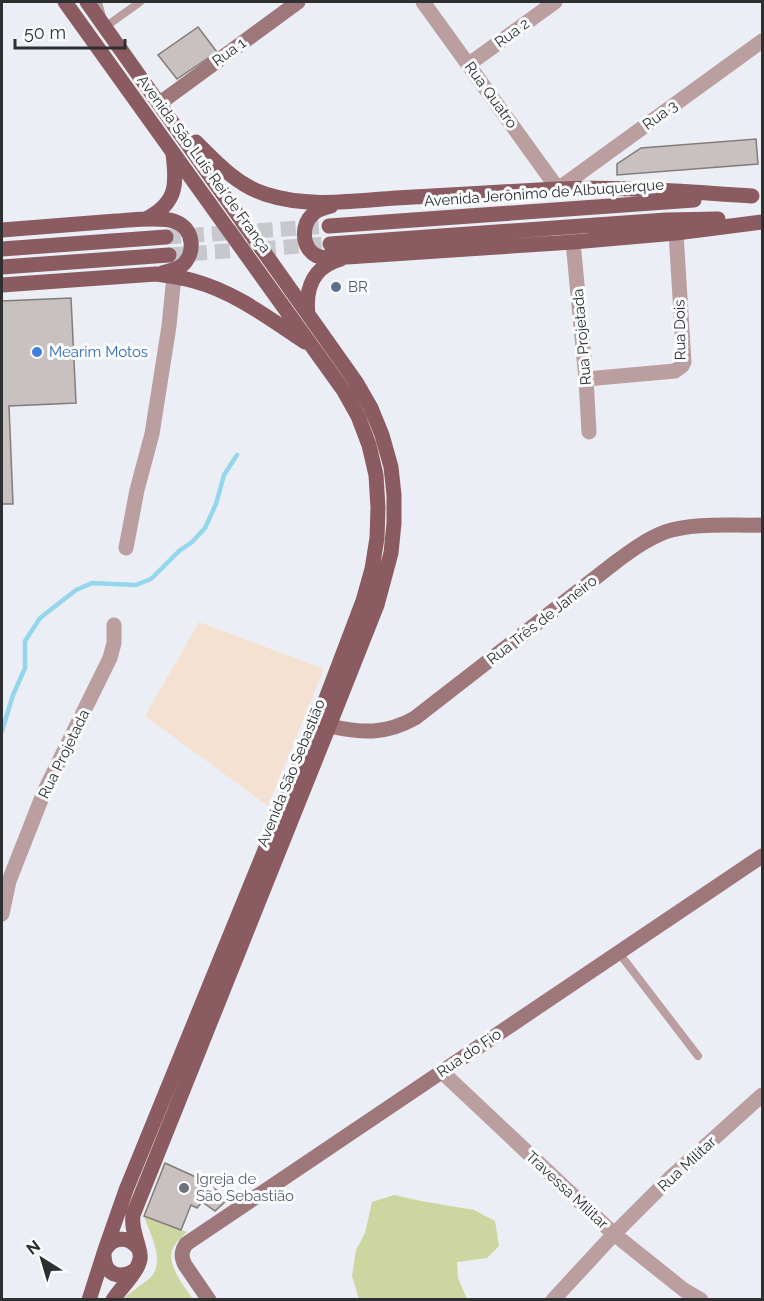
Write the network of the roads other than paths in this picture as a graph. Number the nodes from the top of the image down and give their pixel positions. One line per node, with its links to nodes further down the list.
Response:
1 (65, 2): 12 (main road, Avenida São Luís Rei de França)
2 (87, 2): 8 (main road, Avenida São Luís Rei de França)
3 (98, 2): 8 (lane)
4 (140, 2): 8 (lane)
5 (298, 2): 11 (street, Rua 1)
6 (423, 2): 10 (street, Rua Quatro)
7 (555, 2): 10 (street, Rua 2)
8 (105, 27): 11 (main road, Avenida São Luís Rei de França)
9 (762, 41): 13 (street, Rua 3)
10 (469, 64): 13 (street, Rua Quatro)
11 (160, 103): 15 (main road); 31 (main road, Avenida São Luís Rei de França)
12 (172, 152): 16 (main road); 32 (main road, Avenida São Luís Rei de França)
13 (558, 189): 14 (main road); 15 (main road)
14 (757, 195): 18 (main road, Avenida Jerônimo de Albuquerque)
15 (356, 201): 26 (main road)
16 (140, 220): 19 (main road); 28 (main road)
17 (762, 220): 20 (main road); 23 (main road)
18 (329, 226)
19 (2, 230)
20 (676, 233): 22 (main road); 33 (street, Rua Dois)
21 (166, 237): 24 (main road)
22 (573, 242): 26 (main road); 33 (street, Rua Projetada)
23 (330, 244)
24 (2, 249)
25 (169, 255): 27 (main road)
26 (347, 257): 31 (main road)
27 (2, 267)
28 (156, 274): 29 (main road); 30 (main road)
29 (174, 276): 32 (main road); 36 (street)
30 (2, 285)
31 (308, 314): 38 (main road, Avenida São Sebastião)
32 (314, 347): 48 (main road, Avenida São Sebastião)
33 (586, 379): 34 (street, Rua Projetada)
34 (589, 432)
35 (762, 525): 38 (street, Rua Três de Janeiro)
36 (126, 548)
37 (114, 626): 40 (street, Rua Projetada)
38 (330, 726): 47 (main road, Avenida São Sebastião)
39 (762, 856): 42 (street, Rua do Fio)
40 (5, 881): 41 (street, Rua Projetada)
41 (2, 914)
42 (619, 953): 43 (lane); 44 (street, Rua do Fio)
43 (698, 1056)
44 (442, 1072): 46 (street, Travessa Militar); 52 (street, Rua do Fio)
45 (762, 1095): 46 (street, Rua Militar)
46 (614, 1234): 53 (street, Rua Militar); 54 (street, Travessa Militar)
47 (138, 1248): 48 (main road); 49 (main road)
48 (104, 1252): 49 (main road); 50 (main road, Avenida São Sebastião)
49 (135, 1270): 51 (main road)
50 (90, 1299)
51 (113, 1299)
52 (209, 1299)
53 (553, 1299)
54 (701, 1299)

